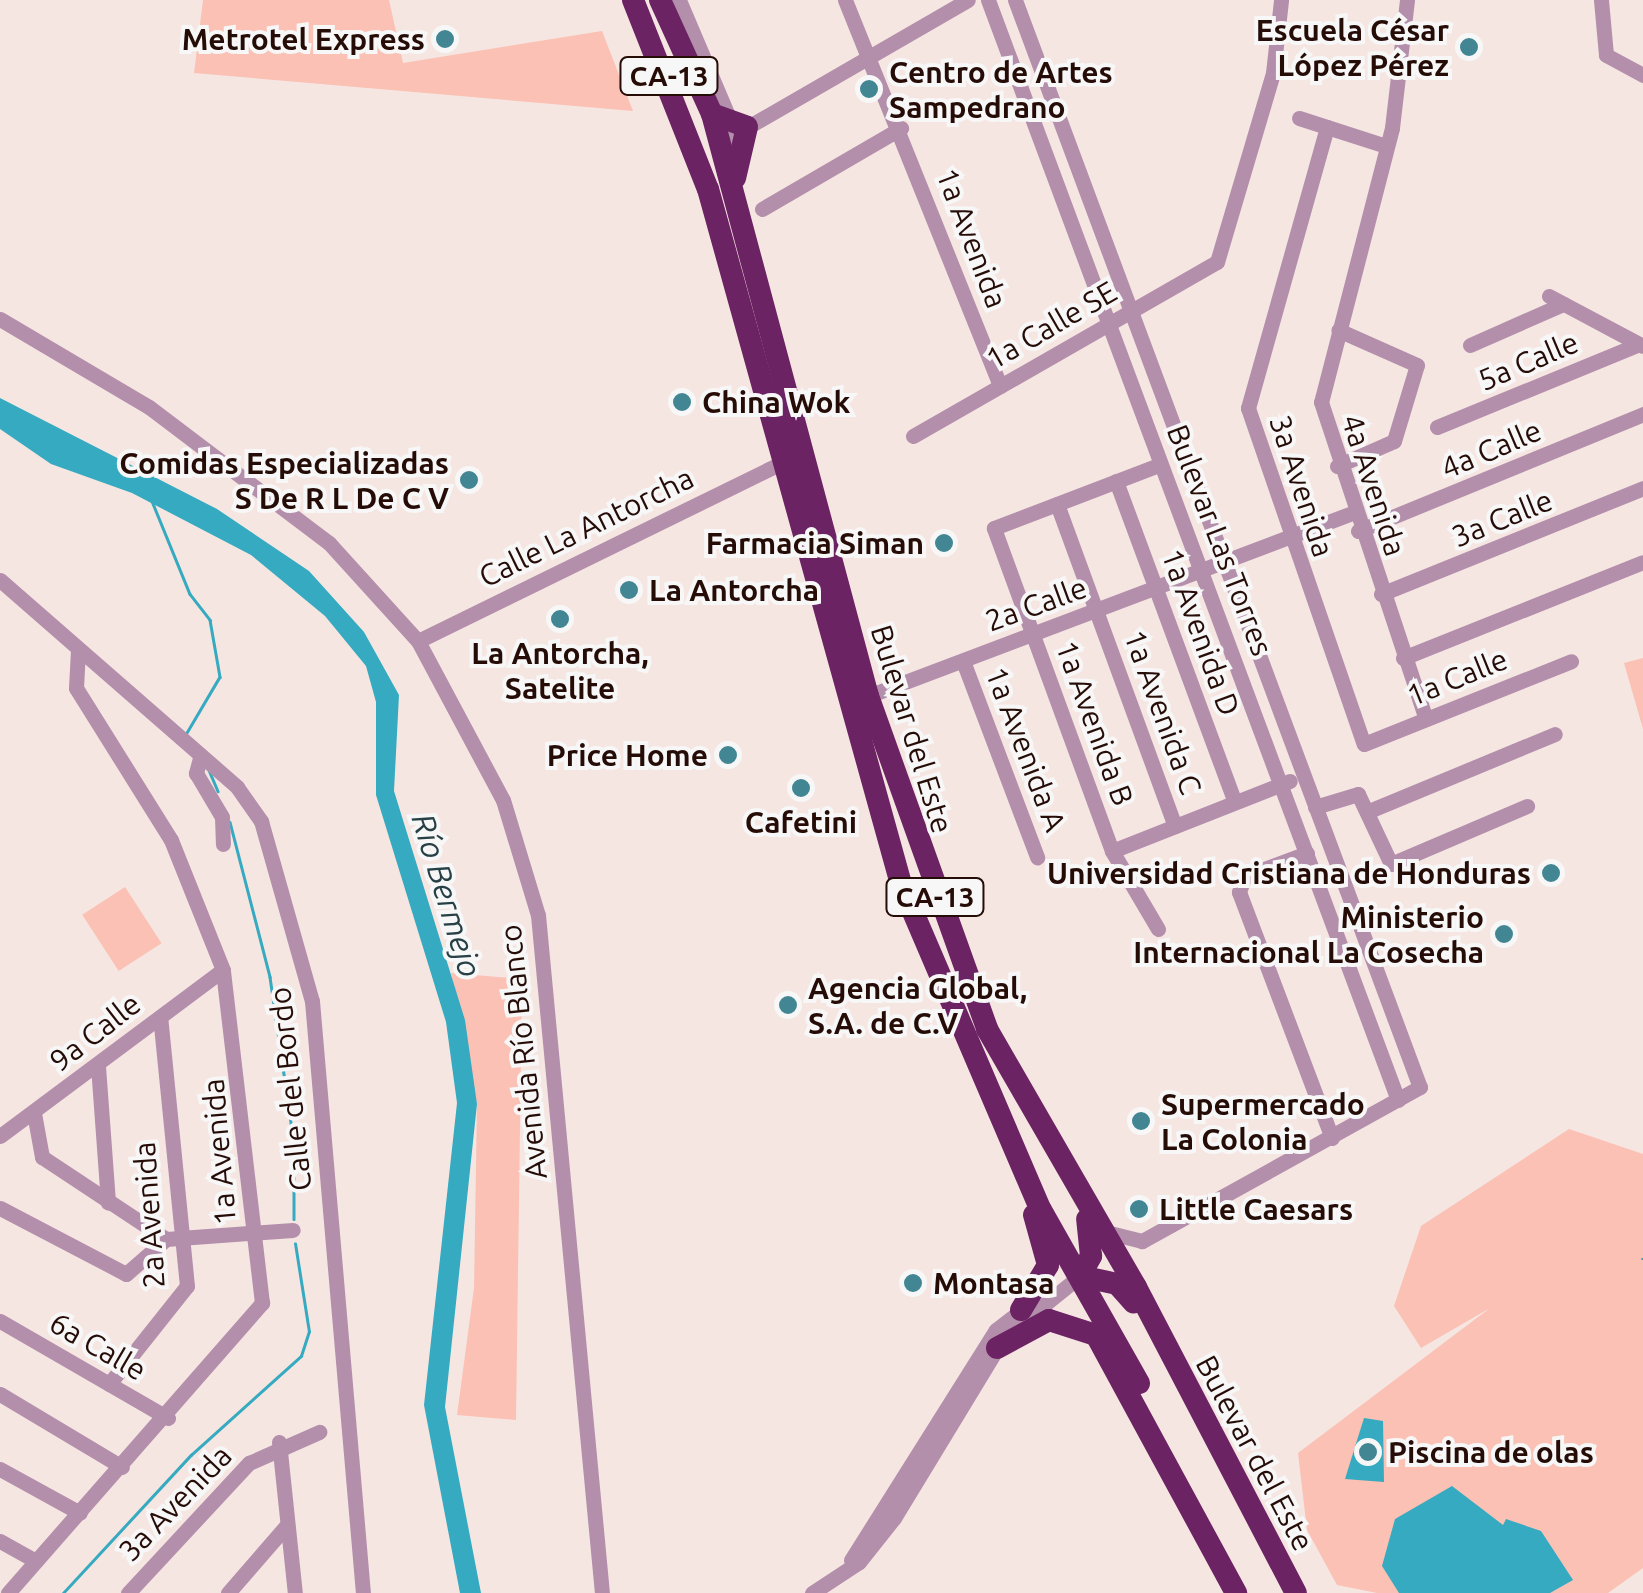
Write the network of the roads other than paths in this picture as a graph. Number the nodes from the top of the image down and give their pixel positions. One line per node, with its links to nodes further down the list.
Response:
1 (633, 0): 29 (highway, Bulevar del Este / CA-13)
2 (660, 0): 14 (highway, Bulevar del Este / CA-13)
3 (678, 0): 14 (street)
4 (845, 0): 11 (street, 1a Avenida)
5 (968, 0): 11 (street)
6 (988, 0): 21 (street, Bulevar Las Torres)
7 (1015, 0): 19 (street, Bulevar Las Torres)
8 (1282, 0): 19 (street, 1a Calle SE)
9 (1407, 0): 17 (street, 4a Avenida)
10 (1601, 0): 12 (street)
11 (872, 54): 14 (street); 16 (street, 1a Avenida)
12 (1643, 75)
13 (1298, 118): 15 (street)
14 (728, 127): 51 (highway, Bulevar del Este / CA-13)
15 (1327, 127): 17 (street); 37 (street, 3a Avenida)
16 (901, 128): 18 (street); 25 (street, 1a Avenida)
17 (1386, 146): 22 (street, 4a Avenida)
18 (762, 209)
19 (1131, 311): 21 (street, 1a Calle SE); 39 (street, Bulevar Las Torres)
20 (0, 319): 46 (street, Avenida Río Blanco)
21 (1109, 324): 25 (street, 1a Calle SE); 30 (street, Bulevar Las Torres)
22 (1338, 330): 31 (street, 4a Avenida); 31 (street)
23 (1470, 345): 24 (street)
24 (1641, 345): 27 (street, 5a Calle)
25 (1000, 386): 28 (street, 1a Calle SE)
26 (1643, 414): 36 (street, 4a Calle)
27 (1438, 427)
28 (913, 436)
29 (780, 464): 46 (street, Calle La Antorcha); 63 (highway, Bulevar del Este / CA-13)
30 (1159, 465): 32 (street); 40 (street, Bulevar Las Torres)
31 (1337, 466): 35 (street, 4a Avenida)
32 (1116, 481): 34 (street); 42 (street, 1a Avenida D)
33 (1643, 488): 43 (street, 3a Calle)
34 (1056, 504): 44 (street, 1a Avenida C); 45 (street, 1a Avenida B)
35 (1352, 512): 36 (street, 4a Avenida); 37 (street, 2a Calle)
36 (1358, 531): 43 (street, 4a Avenida)
37 (1289, 538): 39 (street, 2a Calle); 54 (street, 3a Avenida)
38 (1643, 562): 48 (street)
39 (1224, 564): 40 (street, 2a Calle); 56 (street, Bulevar Las Torres)
40 (1203, 572): 42 (street, 2a Calle); 57 (street, Bulevar Las Torres)
41 (0, 580): 47 (street, Calle del Bordo)
42 (1155, 590): 44 (street, 2a Calle); 58 (street, 1a Avenida D)
43 (1381, 594): 48 (street, 4a Avenida)
44 (1096, 611): 45 (street, 2a Calle); 62 (street, 1a Avenida C)
45 (1034, 635): 49 (street, 2a Calle); 65 (street, 1a Avenida B)
46 (418, 641): 107 (street, Avenida Río Blanco)
47 (78, 649): 55 (street, Calle del Bordo); 69 (street, 1a Avenida)
48 (1403, 658): 52 (street, 4a Avenida)
49 (963, 661): 51 (street, 2a Calle); 67 (street, 1a Avenida A)
50 (1571, 661): 52 (street, 1a Calle)
51 (868, 696): 71 (highway, Bulevar del Este / CA-13)
52 (1426, 719): 54 (street, 1a Calle)
53 (1555, 734): 61 (street)
54 (1364, 744)
55 (200, 758): 64 (street); 106 (street, Calle del Bordo)
56 (1303, 776): 57 (street); 59 (street, Bulevar Las Torres)
57 (1282, 784): 58 (street); 66 (street, Bulevar Las Torres)
58 (1236, 802): 62 (street)
59 (1314, 806): 61 (street); 73 (street, Bulevar Las Torres)
60 (1528, 806): 61 (street)
61 (1369, 811)
62 (1175, 826): 65 (street)
63 (883, 831): 86 (highway); 110 (highway, Bulevar del Este / CA-13, bridge)
64 (223, 844)
65 (1112, 851): 68 (street, 1a Avenida B)
66 (1307, 853): 73 (street, Bulevar Las Torres); 75 (street)
67 (1038, 857)
68 (1158, 929)
69 (223, 970): 70 (street, 9a Calle); 81 (street, 1a Avenida)
70 (160, 1016): 72 (street, 9a Calle); 82 (street, 2a Avenida)
71 (1002, 1055): 80 (highway, Bulevar del Este / CA-13); 84 (highway)
72 (98, 1066): 74 (street, 9a Calle); 77 (street)
73 (1398, 1100): 75 (street)
74 (34, 1113): 76 (street, 9a Calle); 77 (street)
75 (1330, 1131): 83 (street)
76 (0, 1136)
77 (108, 1203): 82 (street)
78 (0, 1208): 82 (street)
79 (293, 1230): 81 (street)
80 (1101, 1230): 83 (street); 85 (highway, Bulevar del Este / CA-13)
81 (254, 1235): 82 (street); 92 (street, 1a Avenida)
82 (174, 1241): 90 (street, 2a Avenida)
83 (1142, 1241): 85 (street)
84 (1080, 1276): 85 (highway); 86 (street); 89 (street)
85 (1127, 1285): 88 (highway); 111 (highway, Bulevar del Este / CA-13)
86 (1022, 1310): 101 (street)
87 (0, 1322): 90 (street, 6a Calle)
88 (1086, 1327): 89 (highway); 109 (highway)
89 (997, 1348): 101 (street)
90 (109, 1384): 92 (street, 6a Calle)
91 (0, 1394): 95 (street)
92 (168, 1418): 95 (street, 1a Avenida)
93 (319, 1432): 94 (street, 3a Avenida)
94 (280, 1442): 98 (street); 103 (street, 3a Avenida)
95 (122, 1467): 97 (street, 1a Avenida)
96 (0, 1469): 97 (street)
97 (80, 1513): 100 (street, 1a Avenida)
98 (286, 1525): 104 (street); 105 (street)
99 (0, 1541): 100 (street)
100 (36, 1561): 102 (street, 1a Avenida)
101 (850, 1564): 108 (street)
102 (8, 1593)
103 (128, 1593)
104 (228, 1593)
105 (295, 1593)
106 (363, 1593)
107 (602, 1593)
108 (812, 1593)
109 (1236, 1593)
110 (1249, 1593)
111 (1296, 1593)

